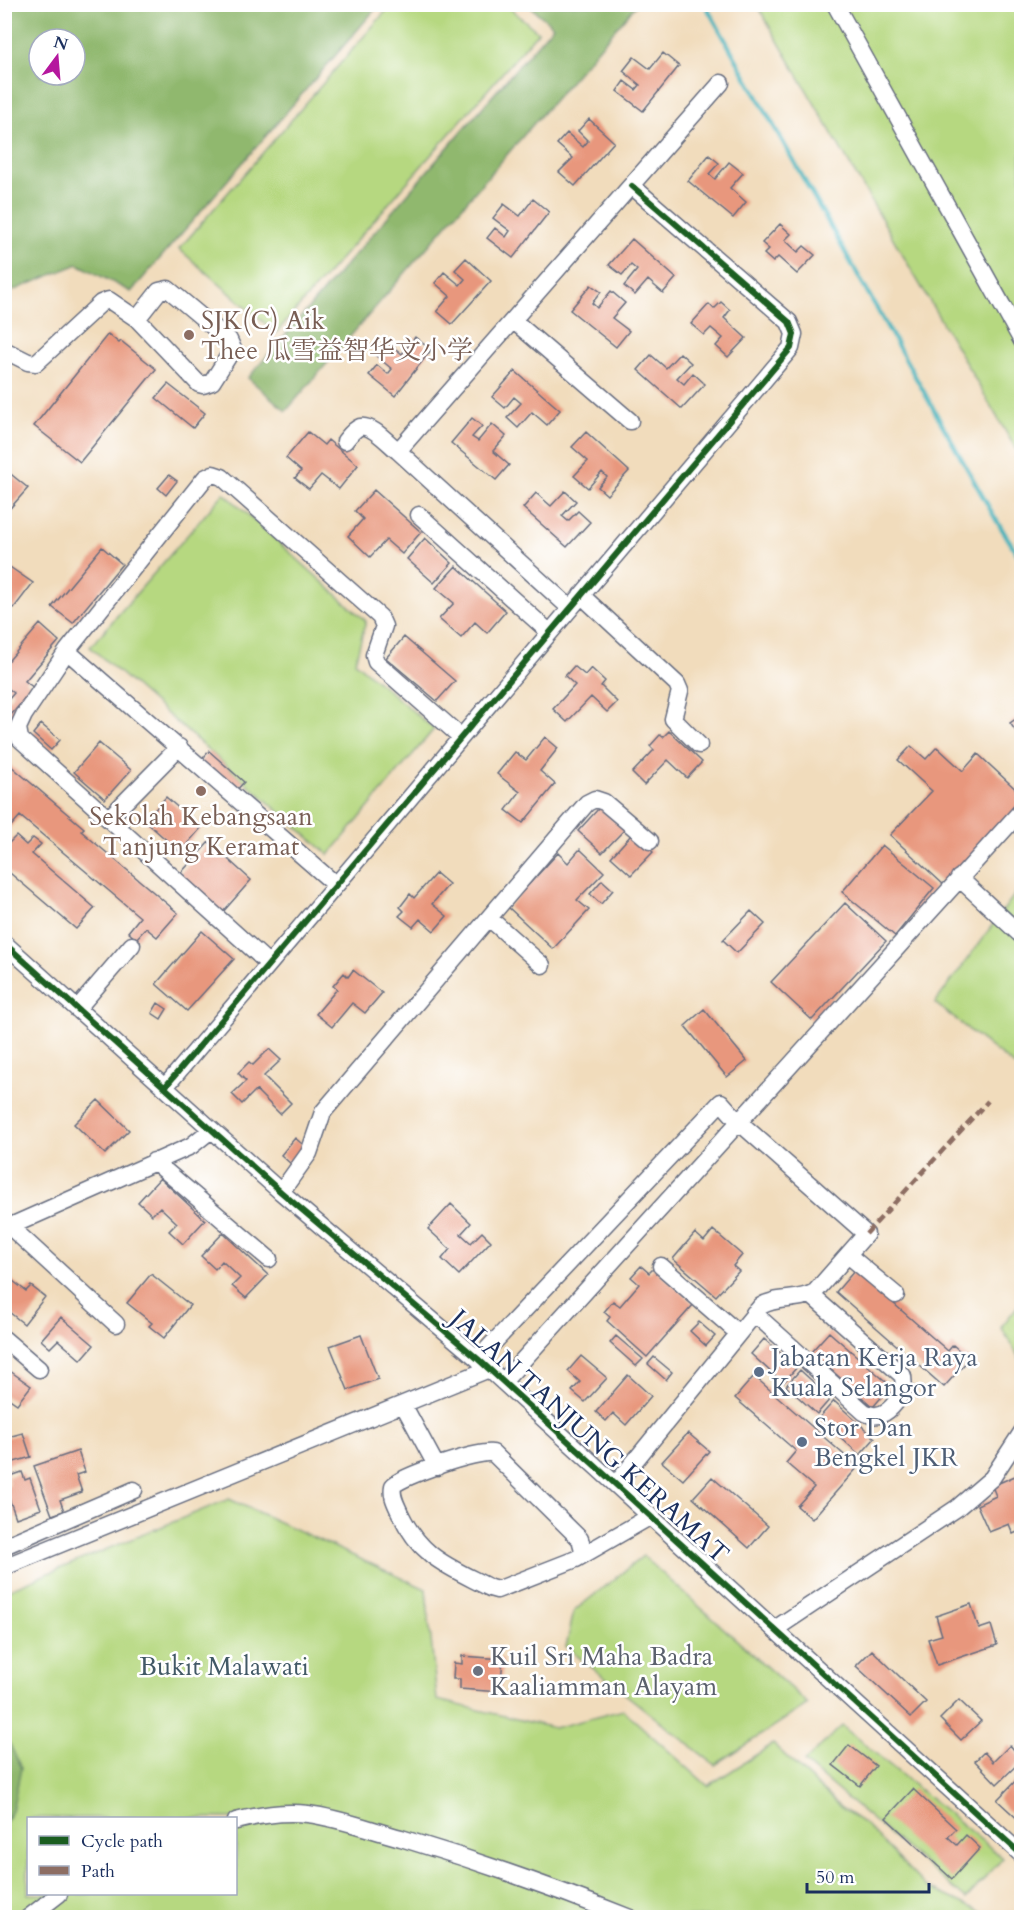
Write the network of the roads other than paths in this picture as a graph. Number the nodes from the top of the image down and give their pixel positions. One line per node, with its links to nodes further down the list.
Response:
1 (835, 4): 6 (street)
2 (721, 83): 3 (street)
3 (632, 186): 5 (street); 12 (street)
4 (137, 319): 4 (street); 7 (street)
5 (514, 321): 8 (street); 10 (street)
6 (1022, 340)
7 (4, 350)
8 (630, 421)
9 (345, 441): 10 (street)
10 (398, 451): 13 (street)
11 (419, 515): 14 (street)
12 (581, 595): 13 (street); 17 (street)
13 (570, 608): 14 (street)
14 (549, 633): 16 (street)
15 (67, 651): 16 (street); 18 (street); 20 (street)
16 (461, 737): 23 (street)
17 (699, 745)
18 (179, 747): 20 (street); 23 (street)
19 (1022, 810): 22 (street)
20 (109, 818): 28 (street)
21 (651, 841): 24 (street)
22 (959, 878): 25 (street); 32 (street)
23 (336, 885): 28 (street)
24 (489, 918): 29 (street); 35 (street)
25 (1022, 936)
26 (4, 943): 30 (street, JALAN TANJUNG KERAMAT)
27 (132, 945): 30 (street)
28 (269, 964): 31 (street)
29 (542, 965)
30 (77, 1009): 31 (street, JALAN TANJUNG KERAMAT)
31 (165, 1086): 33 (street, JALAN TANJUNG KERAMAT)
32 (739, 1122): 37 (street); 46 (street); 48 (street)
33 (211, 1130): 34 (street); 35 (street, JALAN TANJUNG KERAMAT)
34 (154, 1161): 36 (street); 38 (street)
35 (281, 1192): 46 (street, JALAN TANJUNG KERAMAT)
36 (6, 1226): 43 (street)
37 (848, 1255): 40 (street); 41 (street)
38 (269, 1259)
39 (661, 1266): 44 (street)
40 (811, 1295): 42 (street); 42 (street)
41 (896, 1295)
42 (754, 1313): 44 (street)
43 (116, 1324)
44 (738, 1333): 52 (street)
45 (4, 1339): 47 (street)
46 (484, 1364): 48 (street, JALAN TANJUNG KERAMAT); 49 (street)
47 (39, 1369)
48 (503, 1382): 52 (street, JALAN TANJUNG KERAMAT)
49 (404, 1406): 51 (street); 57 (street)
50 (1022, 1432): 60 (street)
51 (437, 1467): 58 (street); 58 (street)
52 (615, 1484): 54 (street, JALAN TANJUNG KERAMAT)
53 (134, 1490): 55 (street)
54 (651, 1516): 58 (street); 60 (street, JALAN TANJUNG KERAMAT)
55 (36, 1532): 56 (street); 57 (street)
56 (4, 1546)
57 (46, 1550): 59 (street)
58 (576, 1559)
59 (4, 1567)
60 (775, 1629): 62 (street, JALAN TANJUNG KERAMAT)
61 (237, 1821): 65 (street)
62 (1018, 1849)
63 (56, 1895): 64 (street)
64 (28, 1917)
65 (630, 1917)

